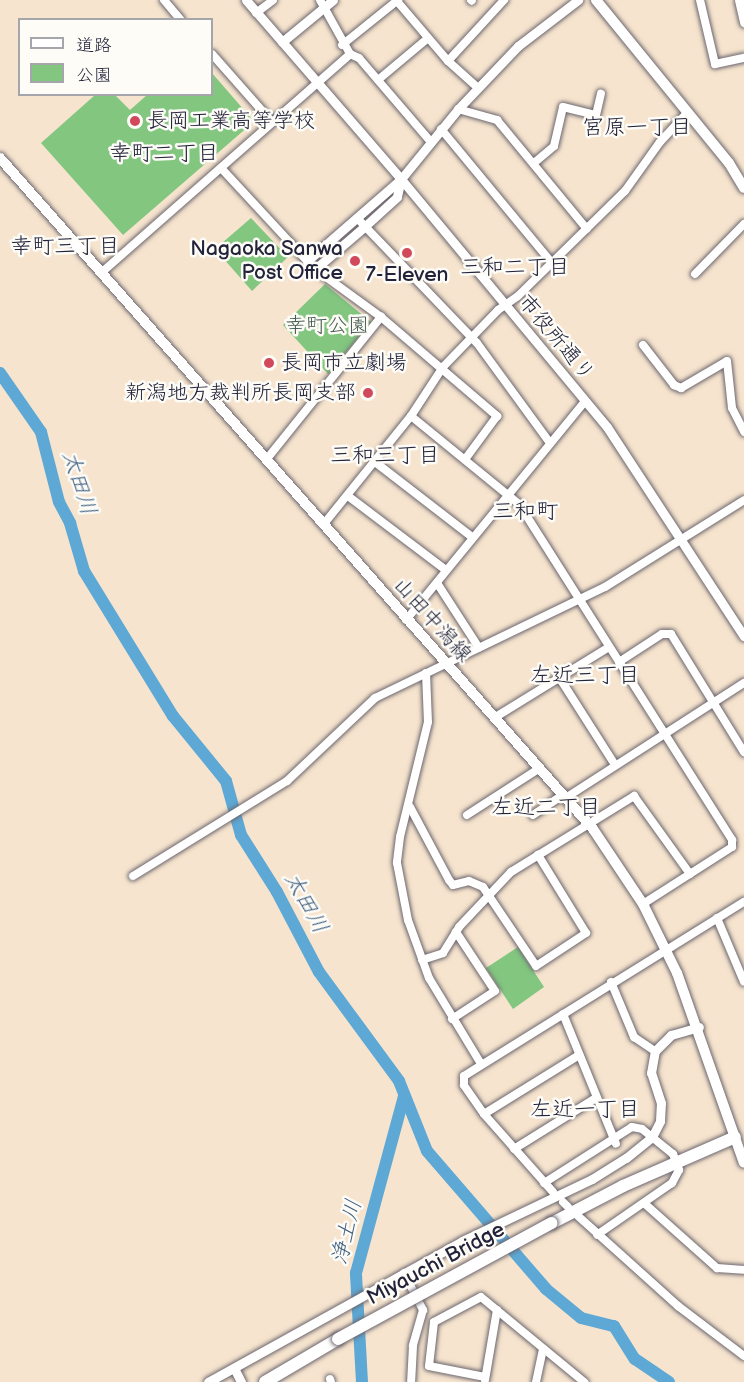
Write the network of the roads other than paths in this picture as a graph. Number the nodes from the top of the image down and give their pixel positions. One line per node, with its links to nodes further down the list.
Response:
1 (164, 0): 13 (street)
2 (246, 0): 12 (street, 市役所通り)
3 (273, 0): 12 (street)
4 (333, 0): 11 (street)
5 (397, 0): 15 (street); 17 (street)
6 (504, 0): 21 (street)
7 (578, 0): 24 (street)
8 (596, 0): 27 (main road)
9 (700, 0): 20 (street)
10 (740, 0): 14 (street)
11 (322, 4): 16 (street); 17 (street)
12 (256, 14): 16 (street, 市役所通り)
13 (179, 18)
14 (744, 22)
15 (428, 38): 21 (street); 22 (street)
16 (282, 42): 23 (street, 市役所通り)
17 (342, 45): 18 (street)
18 (350, 54): 22 (street); 23 (street)
19 (213, 55): 28 (street)
20 (744, 57)
21 (448, 61): 24 (street)
22 (378, 80): 30 (street)
23 (317, 83): 28 (street); 36 (street, 市役所通り)
24 (477, 87): 26 (street)
25 (601, 94): 33 (street)
26 (458, 109): 29 (street); 33 (street)
27 (688, 112): 32 (main road); 41 (street)
28 (272, 122): 34 (street)
29 (441, 129): 30 (street); 43 (street)
30 (431, 142): 36 (street)
31 (0, 158): 45 (main road, 山田中潟線)
32 (729, 163): 35 (street); 37 (main road)
33 (534, 164): 41 (street)
34 (221, 168): 42 (street); 45 (street)
35 (744, 175)
36 (401, 179): 38 (street); 40 (street); 47 (street, 市役所通り)
37 (744, 188)
38 (357, 218): 40 (street); 42 (street)
39 (744, 225): 46 (street)
40 (364, 227): 44 (street); 49 (street)
41 (587, 229): 43 (street)
42 (307, 261): 44 (street)
43 (552, 263): 47 (street)
44 (315, 269): 48 (street)
45 (101, 273): 57 (main road, 山田中潟線)
46 (695, 274)
47 (506, 306): 49 (street); 52 (street, 市役所通り)
48 (381, 317): 51 (street); 57 (street)
49 (471, 337): 51 (street); 55 (street)
50 (643, 345): 54 (street)
51 (443, 367): 53 (street); 56 (street)
52 (585, 400): 55 (street); 64 (street, 市役所通り)
53 (411, 416): 56 (street); 58 (street)
54 (744, 432)
55 (550, 443): 59 (street)
56 (466, 458): 59 (street)
57 (266, 460): 62 (main road, 山田中潟線)
58 (375, 462): 60 (street); 63 (street)
59 (508, 491): 63 (street); 67 (street)
60 (348, 495): 62 (street); 65 (street)
61 (744, 500): 64 (street)
62 (323, 525): 68 (main road, 山田中潟線)
63 (472, 537): 65 (street)
64 (679, 541): 67 (street); 69 (street, 市役所通り)
65 (446, 570): 66 (street)
66 (436, 583): 68 (street); 71 (street)
67 (580, 599): 70 (street); 71 (street)
68 (406, 620): 73 (main road, 山田中潟線)
69 (744, 636)
70 (609, 647): 72 (street); 75 (street)
71 (479, 648): 73 (street)
72 (619, 662): 77 (street); 79 (street)
73 (446, 665): 74 (street); 78 (main road, 山田中潟線)
74 (426, 673): 84 (street); 90 (street)
75 (560, 677): 78 (street); 81 (street)
76 (744, 683): 77 (street)
77 (713, 703): 79 (street); 80 (street)
78 (494, 718): 82 (main road, 山田中潟線)
79 (664, 735): 81 (street); 89 (street)
80 (744, 752)
81 (615, 765): 83 (street)
82 (540, 768): 83 (main road, 山田中潟線); 85 (street)
83 (565, 796): 86 (street); 87 (main road, 山田中潟線)
84 (410, 807): 91 (street); 97 (street)
85 (467, 815)
86 (533, 815)
87 (589, 823): 88 (street); 89 (street); 93 (main road, 山田中潟線)
88 (538, 855): 91 (street); 91 (street)
89 (690, 874): 93 (street)
90 (133, 876)
91 (488, 893): 95 (street)
92 (744, 902): 94 (street)
93 (643, 904): 96 (main road, 山田中潟線)
94 (717, 918): 96 (street); 99 (street)
95 (456, 932): 97 (street); 101 (street)
96 (666, 948): 98 (street); 102 (main road, 山田中潟線)
97 (422, 960): 101 (street)
98 (611, 982): 100 (street); 103 (street)
99 (744, 982)
100 (563, 1014): 104 (street); 105 (street)
101 (452, 1018): 105 (street)
102 (699, 1027): 103 (street); 108 (main road, 山田中潟線)
103 (655, 1052): 109 (street)
104 (579, 1055): 106 (street); 107 (street)
105 (481, 1064): 107 (street)
106 (596, 1098): 110 (street); 111 (street)
107 (484, 1114): 111 (street)
108 (740, 1134): 112 (highway, Miyauchi Bridge); 113 (main road, 山田中潟線)
109 (652, 1137): 110 (street); 112 (street); 120 (street)
110 (615, 1141): 114 (street)
111 (514, 1149): 114 (street)
112 (679, 1161): 116 (street); 128 (highway, Miyauchi Bridge, bridge)
113 (744, 1163)
114 (544, 1183): 115 (street)
115 (554, 1192)
116 (644, 1203): 118 (street); 119 (street)
117 (578, 1216): 118 (street)
118 (597, 1235): 123 (street)
119 (744, 1270)
120 (404, 1273): 124 (street); 129 (street)
121 (497, 1310): 122 (street); 125 (street); 125 (street)
122 (543, 1349): 130 (street); 131 (street)
123 (744, 1356)
124 (234, 1368): 126 (street); 127 (street)
125 (485, 1379)
126 (208, 1382)
127 (241, 1382)
128 (265, 1382)
129 (411, 1382)
130 (536, 1382)
131 (584, 1382)

